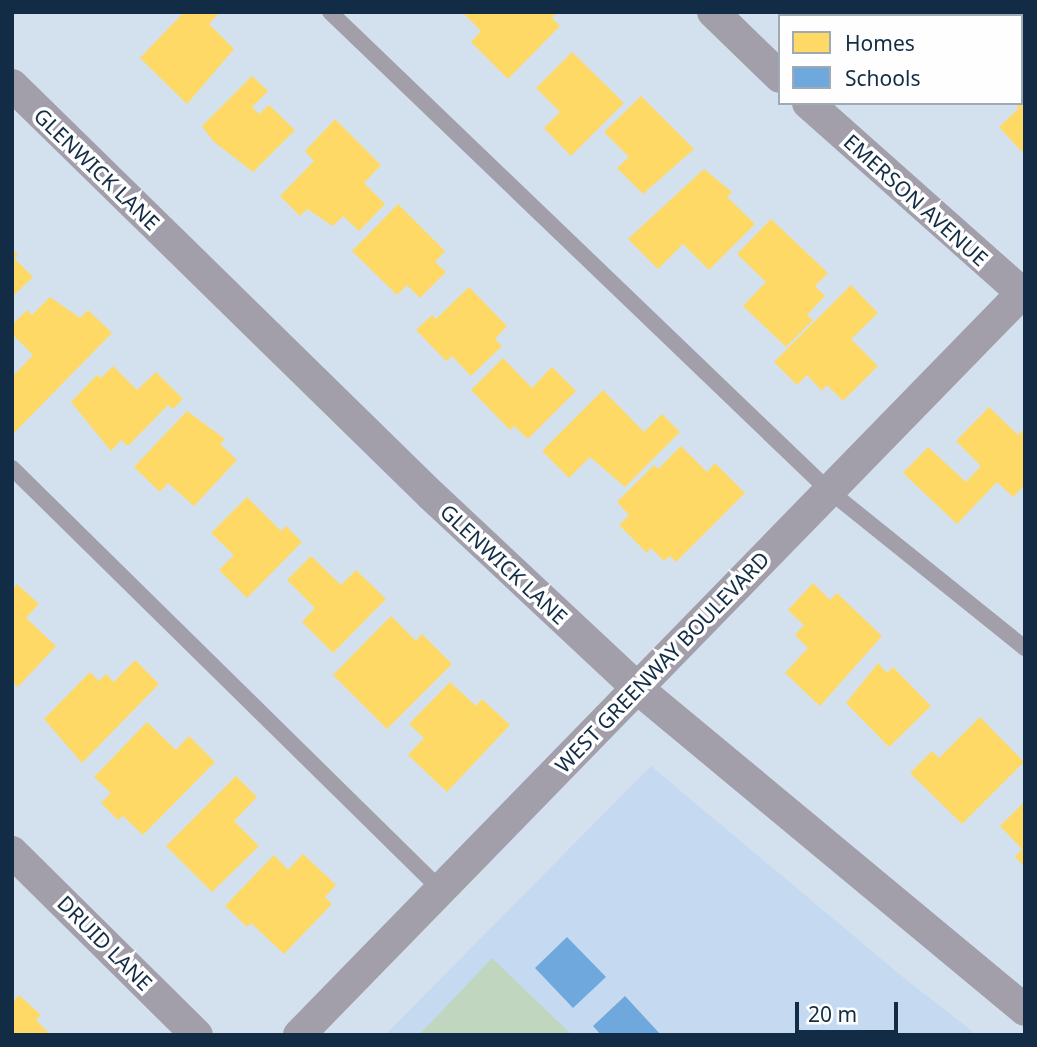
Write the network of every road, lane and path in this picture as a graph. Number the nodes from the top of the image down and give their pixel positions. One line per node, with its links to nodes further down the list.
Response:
1 (330, 12): 8 (lane)
2 (713, 12): 3 (street)
3 (778, 75)
4 (12, 85): 10 (street, GLENWICK LANE)
5 (810, 105): 6 (street, EMERSON AVENUE)
6 (1024, 293): 8 (street, WEST GREENWAY BOULEVARD)
7 (12, 468): 12 (lane)
8 (827, 489): 9 (lane); 10 (street, WEST GREENWAY BOULEVARD)
9 (1025, 648)
10 (637, 688): 12 (street, WEST GREENWAY BOULEVARD); 13 (street, GLENWICK LANE)
11 (12, 852): 14 (street, DRUID LANE)
12 (440, 889): 15 (street, WEST GREENWAY BOULEVARD)
13 (1025, 1010)
14 (197, 1035)
15 (299, 1035)

